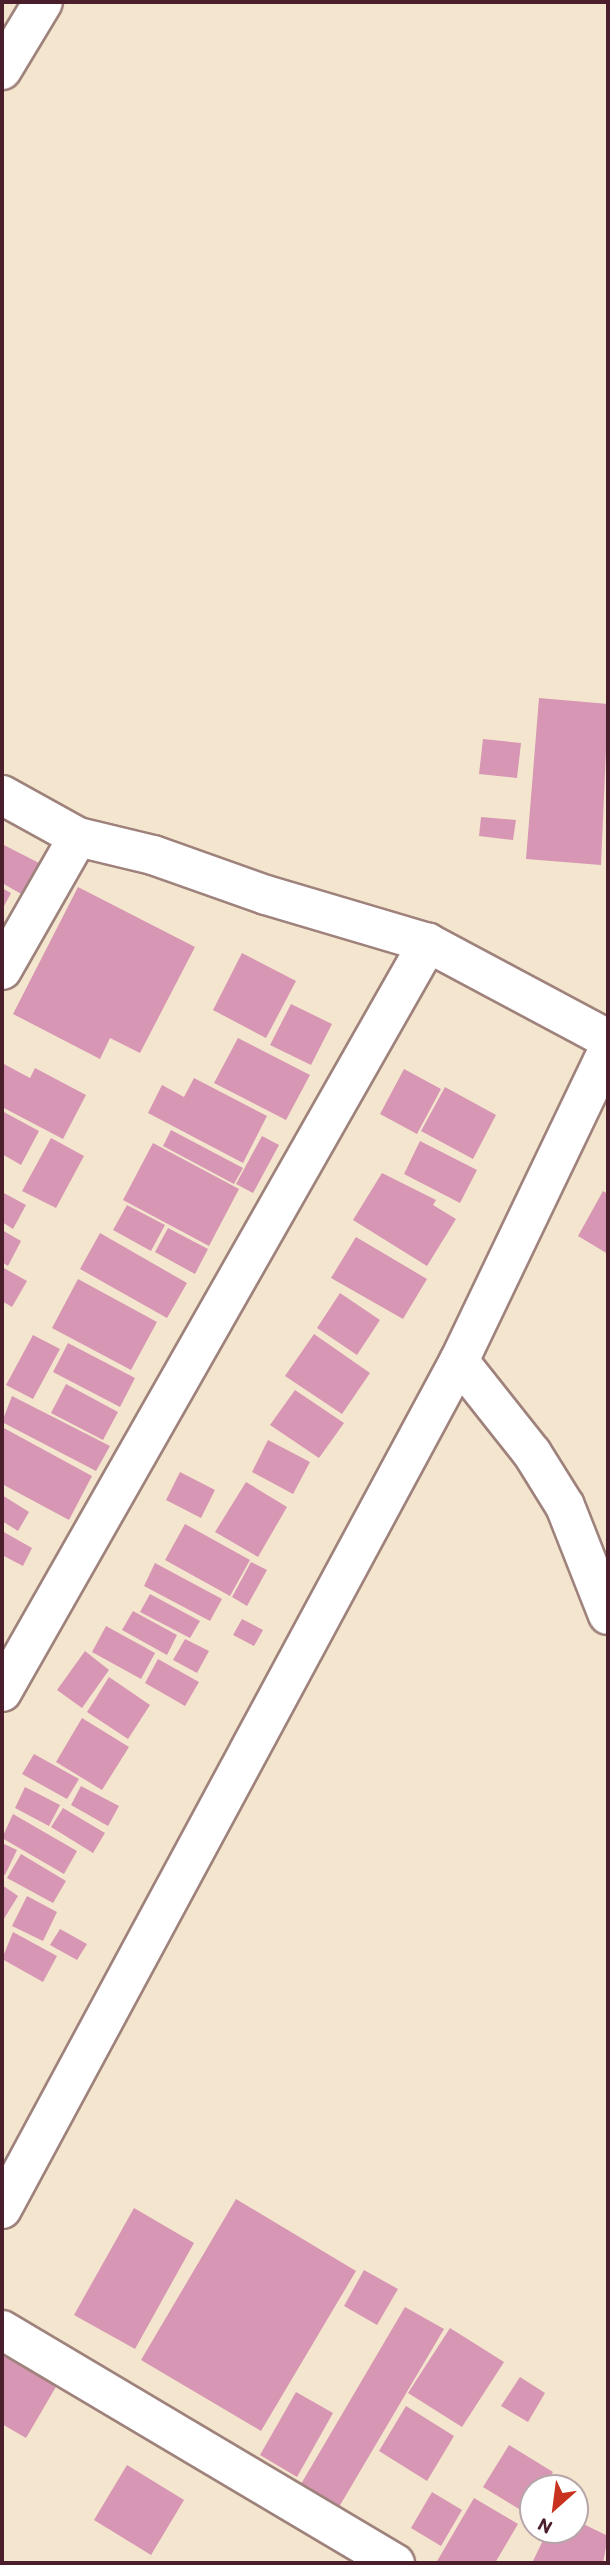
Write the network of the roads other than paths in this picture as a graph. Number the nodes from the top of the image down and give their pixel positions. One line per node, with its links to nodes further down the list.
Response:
1 (43, 2): 2 (street)
2 (2, 70)
3 (2, 795): 4 (street)
4 (78, 837): 5 (street); 6 (street)
5 (428, 943): 7 (street); 11 (street)
6 (2, 970)
7 (608, 1039)
8 (608, 1050): 9 (street)
9 (459, 1361): 10 (street); 12 (street)
10 (608, 1615)
11 (2, 1692)
12 (2, 2209)
13 (2, 2330): 14 (street)
14 (395, 2563)

